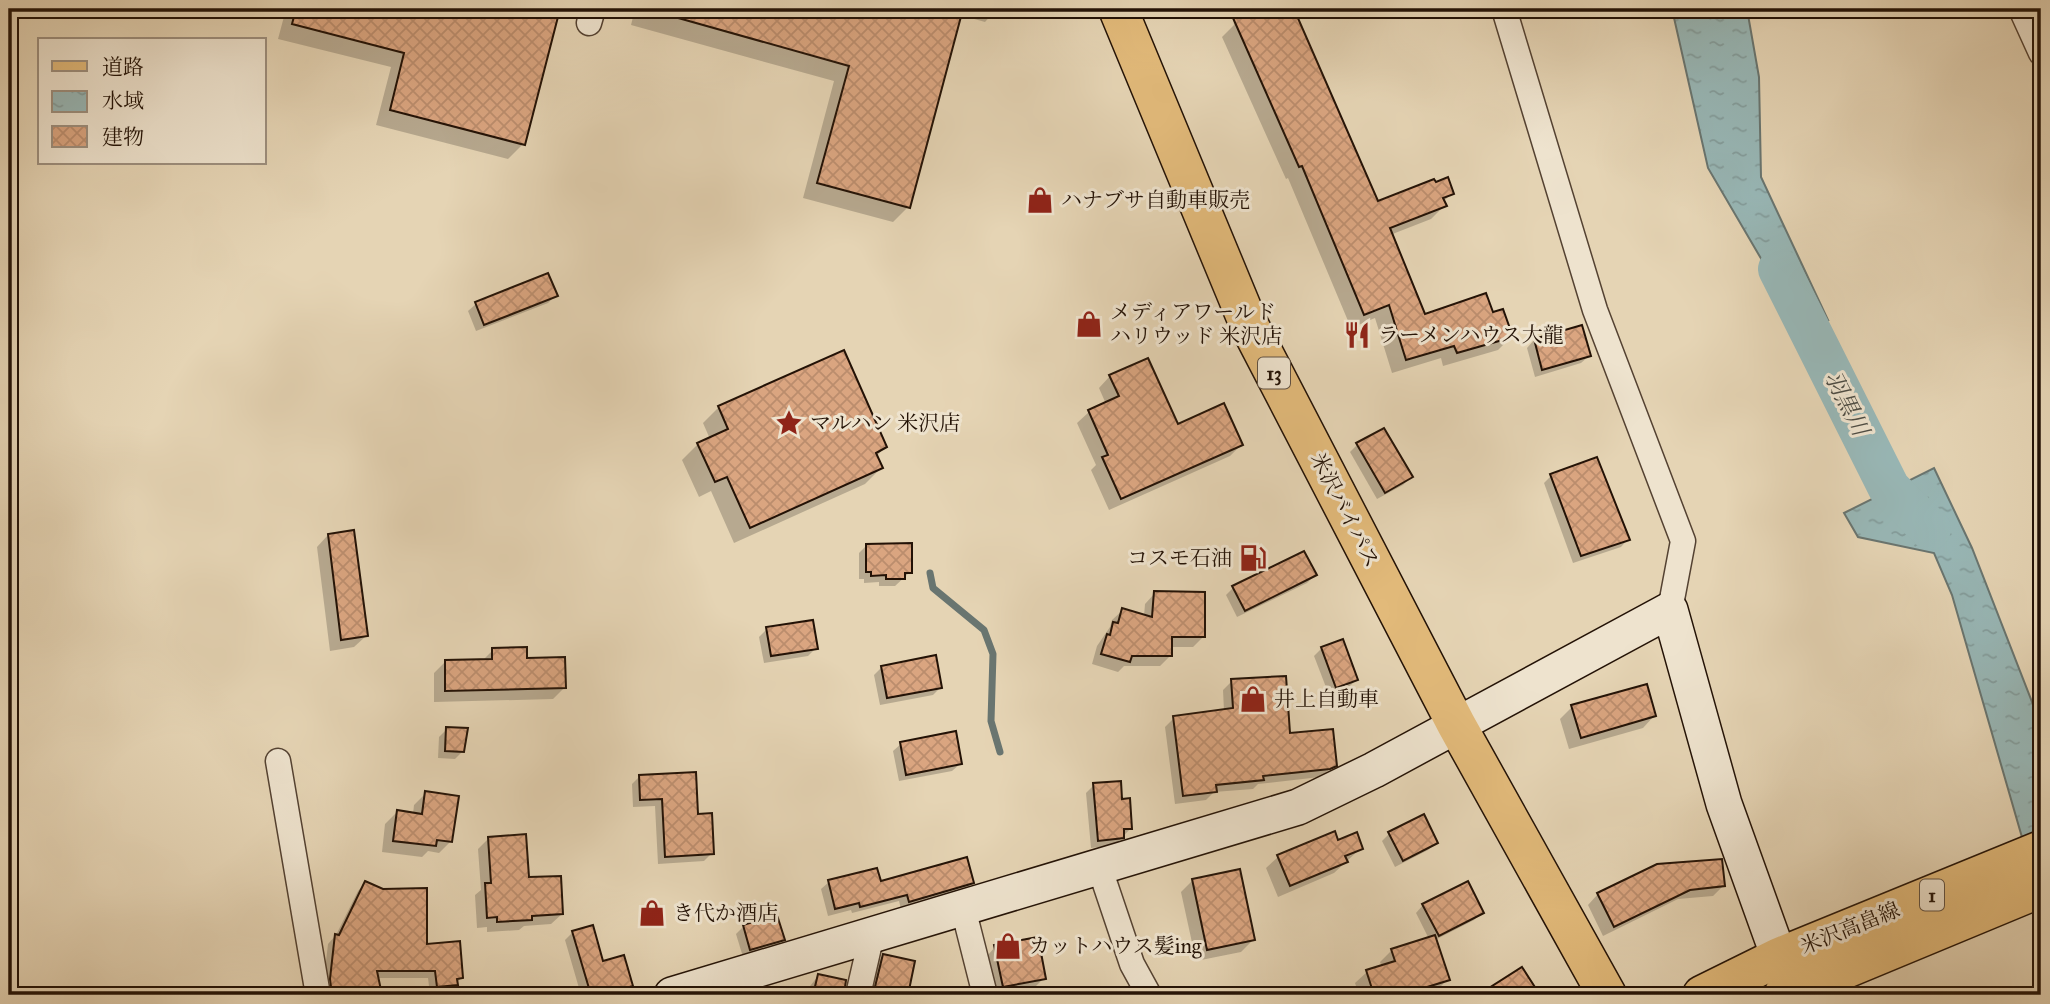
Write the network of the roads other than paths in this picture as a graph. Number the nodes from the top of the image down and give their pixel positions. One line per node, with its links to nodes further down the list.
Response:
1 (1118, 9): 6 (main road, 米沢バイパス / 13)
2 (1504, 9): 5 (street)
3 (2021, 9): 4 (street)
4 (2041, 52)
5 (1670, 610): 6 (street); 13 (street)
6 (1456, 724): 9 (street); 19 (main road, 米沢バイパス / 13)
7 (278, 761): 14 (street)
8 (2041, 850): 13 (main road, 米沢高畠線 / 1)
9 (1100, 866): 11 (street); 18 (street)
10 (2041, 888): 13 (main road, 米沢高畠線 / 1)
11 (963, 908): 12 (street); 17 (street)
12 (872, 934): 15 (street); 16 (street)
13 (1803, 974): 20 (main road, 米沢高畠線 / 1)
14 (317, 995)
15 (672, 995)
16 (858, 995)
17 (985, 995)
18 (1149, 995)
19 (1607, 995)
20 (1702, 995)

